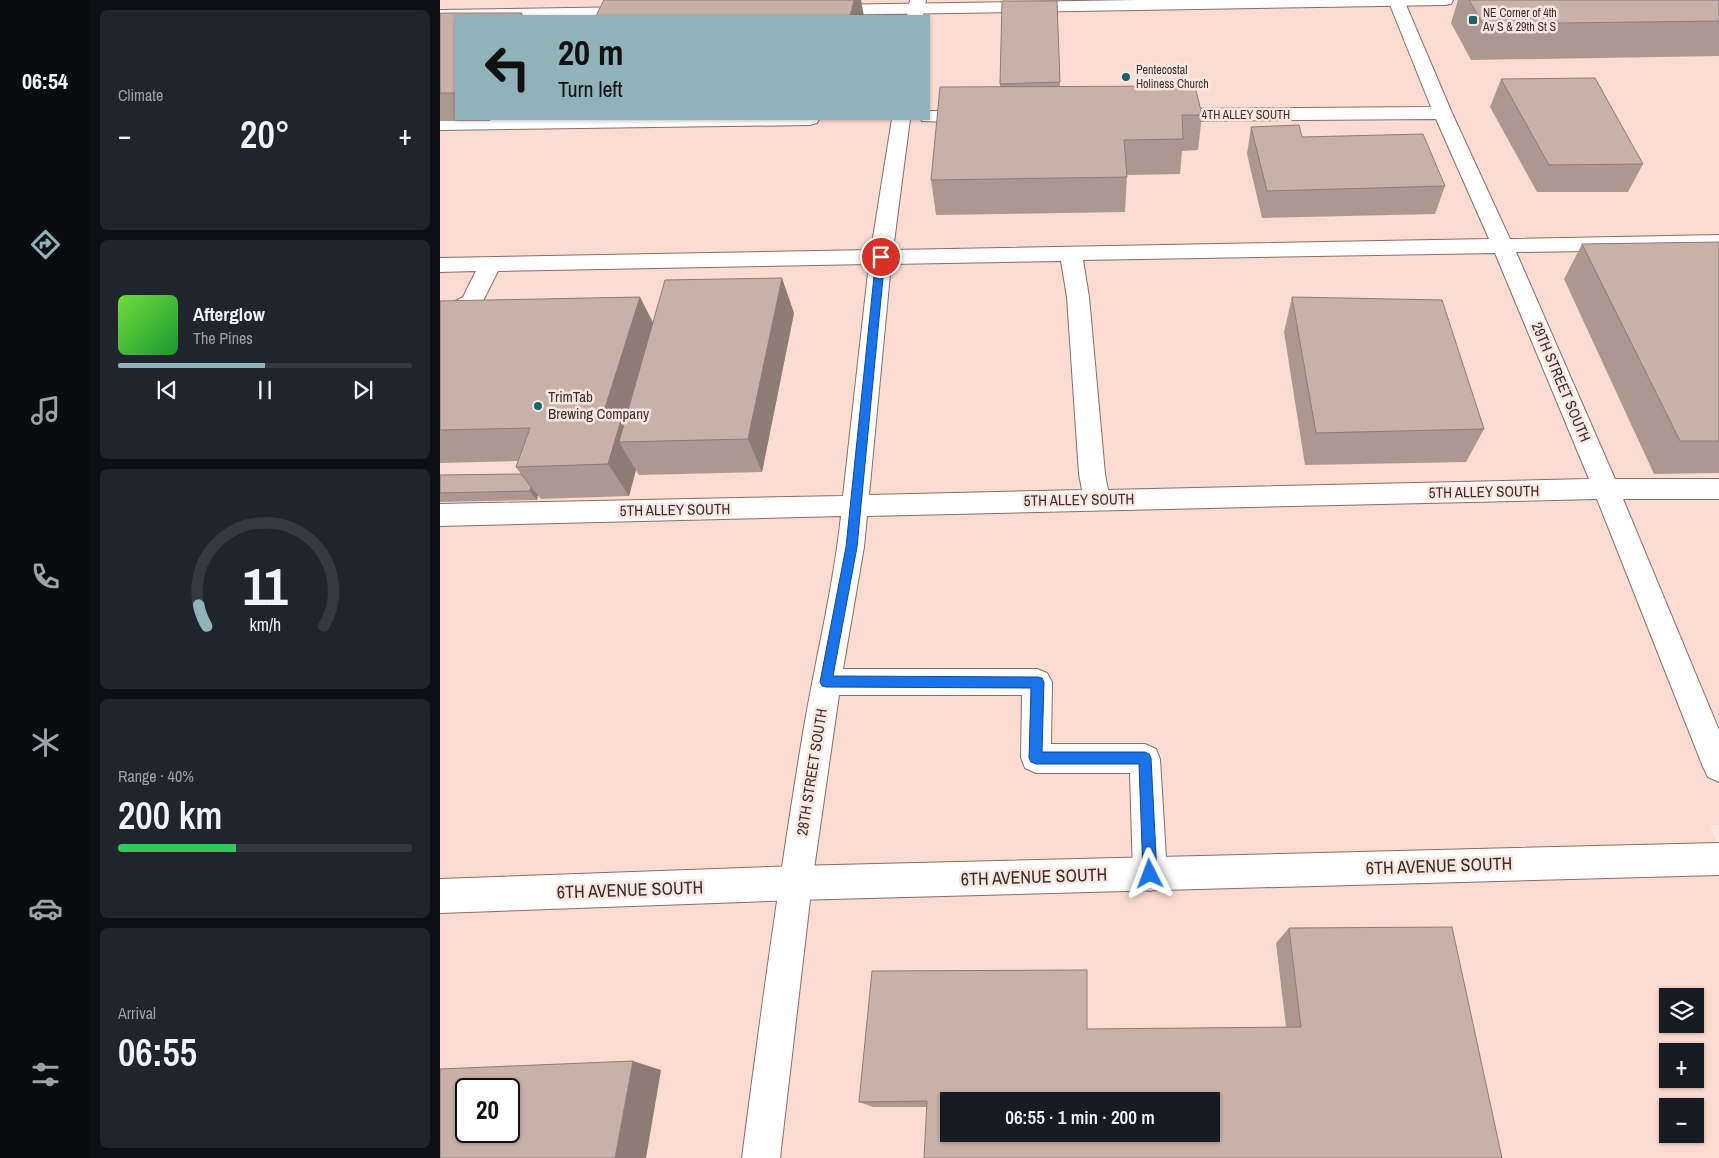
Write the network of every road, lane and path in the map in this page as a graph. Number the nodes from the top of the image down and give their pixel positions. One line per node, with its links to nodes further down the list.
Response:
1 (1396, 0): 2 (street); 3 (street); 7 (street, 29TH STREET SOUTH)
2 (1445, 0)
3 (917, 8): 4 (street)
4 (808, 10)
5 (646, 12): 6 (street)
6 (440, 15)
7 (1443, 114): 8 (street, 4TH ALLEY SOUTH); 15 (street, 29TH STREET SOUTH)
8 (1147, 116)
9 (930, 117): 10 (street)
10 (988, 117)
11 (736, 120): 13 (street)
12 (901, 120): 17 (street, 28TH STREET SOUTH)
13 (440, 124)
14 (1719, 242): 15 (street)
15 (1503, 246): 16 (street); 21 (street, 29TH STREET SOUTH)
16 (1070, 254): 17 (street); 23 (street)
17 (881, 257): 18 (street); 24 (street, 28TH STREET SOUTH)
18 (490, 264): 19 (street); 20 (street)
19 (440, 265)
20 (440, 319)
21 (1606, 489): 22 (street, 5TH ALLEY SOUTH); 23 (street, 5TH ALLEY SOUTH); 27 (street, 29TH STREET SOUTH)
22 (1719, 489)
23 (1096, 500): 24 (street, 5TH ALLEY SOUTH)
24 (854, 506): 25 (street, 5TH ALLEY SOUTH); 26 (street, 28TH STREET SOUTH)
25 (440, 515)
26 (826, 682): 29 (street); 30 (street, 28TH STREET SOUTH)
27 (1719, 767)
28 (1719, 859): 29 (street, 6TH AVENUE SOUTH)
29 (1150, 874): 30 (street, 6TH AVENUE SOUTH)
30 (795, 883): 31 (street, 6TH AVENUE SOUTH); 32 (street, 28TH STREET SOUTH)
31 (440, 896)
32 (761, 1158)

